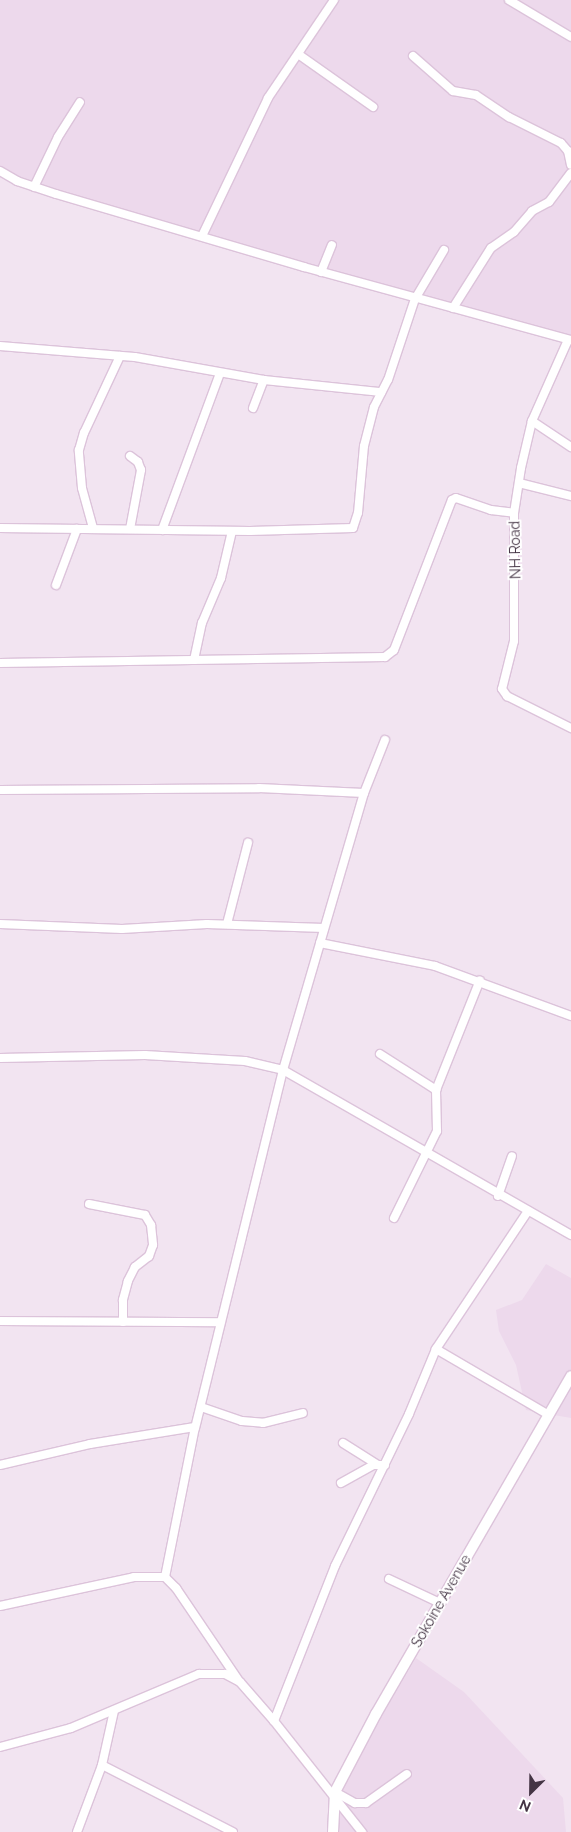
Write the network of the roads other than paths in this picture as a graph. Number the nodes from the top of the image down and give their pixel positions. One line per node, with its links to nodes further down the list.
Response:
1 (334, 0): 4 (street)
2 (508, 0): 3 (street)
3 (571, 37)
4 (298, 54): 7 (street); 12 (street)
5 (413, 56): 8 (street)
6 (80, 102): 11 (street)
7 (373, 106)
8 (571, 165)
9 (0, 171): 11 (street)
10 (571, 173): 17 (street)
11 (34, 187): 12 (street)
12 (202, 236): 15 (street)
13 (332, 245): 15 (street)
14 (444, 250): 16 (street)
15 (321, 272): 16 (street)
16 (415, 299): 17 (street); 23 (street)
17 (453, 308): 18 (street)
18 (569, 340): 25 (street, NH Road)
19 (0, 346): 20 (street)
20 (120, 356): 21 (street); 32 (street)
21 (220, 373): 22 (street); 35 (street)
22 (264, 380): 23 (street); 24 (street)
23 (381, 392): 36 (street)
24 (253, 408)
25 (532, 421): 26 (street); 28 (street, NH Road)
26 (571, 447)
27 (130, 456): 34 (street)
28 (519, 482): 29 (street); 30 (street, NH Road)
29 (571, 496)
30 (514, 513): 38 (street); 40 (street, NH Road)
31 (0, 528): 33 (street)
32 (93, 528): 33 (street); 34 (street)
33 (77, 529): 37 (street)
34 (130, 529): 35 (street)
35 (162, 530): 36 (street)
36 (232, 531): 38 (street)
37 (56, 585)
38 (194, 660): 39 (street)
39 (0, 663)
40 (571, 728)
41 (385, 740): 43 (street)
42 (0, 790): 43 (street)
43 (364, 793): 47 (street)
44 (248, 843): 46 (street)
45 (0, 924): 46 (street)
46 (227, 924): 47 (street)
47 (324, 928): 48 (street)
48 (320, 944): 49 (street); 53 (street)
49 (480, 980): 50 (street); 54 (street)
50 (571, 1016)
51 (380, 1054): 54 (street)
52 (0, 1058): 53 (street)
53 (283, 1070): 55 (street); 64 (street)
54 (436, 1090): 55 (street)
55 (426, 1152): 57 (street); 60 (street)
56 (512, 1156): 57 (street)
57 (498, 1196): 59 (street)
58 (89, 1204): 63 (street)
59 (528, 1211): 61 (street); 65 (street)
60 (394, 1218)
61 (571, 1235)
62 (0, 1321): 63 (street)
63 (123, 1322): 64 (street)
64 (220, 1322): 67 (street)
65 (436, 1349): 69 (street); 73 (street)
66 (571, 1376): 69 (street, Sokoine Avenue)
67 (201, 1407): 68 (street); 70 (street)
68 (303, 1414)
69 (550, 1415): 77 (street, Sokoine Avenue)
70 (195, 1427): 72 (street); 75 (street)
71 (343, 1444): 73 (street)
72 (0, 1465)
73 (382, 1465): 74 (street); 81 (street)
74 (341, 1484)
75 (164, 1577): 78 (street); 79 (street)
76 (389, 1579): 77 (street)
77 (440, 1603): 85 (street, Sokoine Avenue)
78 (0, 1606)
79 (240, 1682): 80 (street); 81 (street)
80 (114, 1711): 82 (street); 83 (street)
81 (274, 1721): 85 (street)
82 (0, 1747)
83 (102, 1765): 86 (street); 87 (street)
84 (407, 1774): 85 (street)
85 (336, 1796): 88 (street, Sokoine Avenue); 89 (street)
86 (80, 1831)
87 (233, 1832)
88 (333, 1832)
89 (362, 1832)

